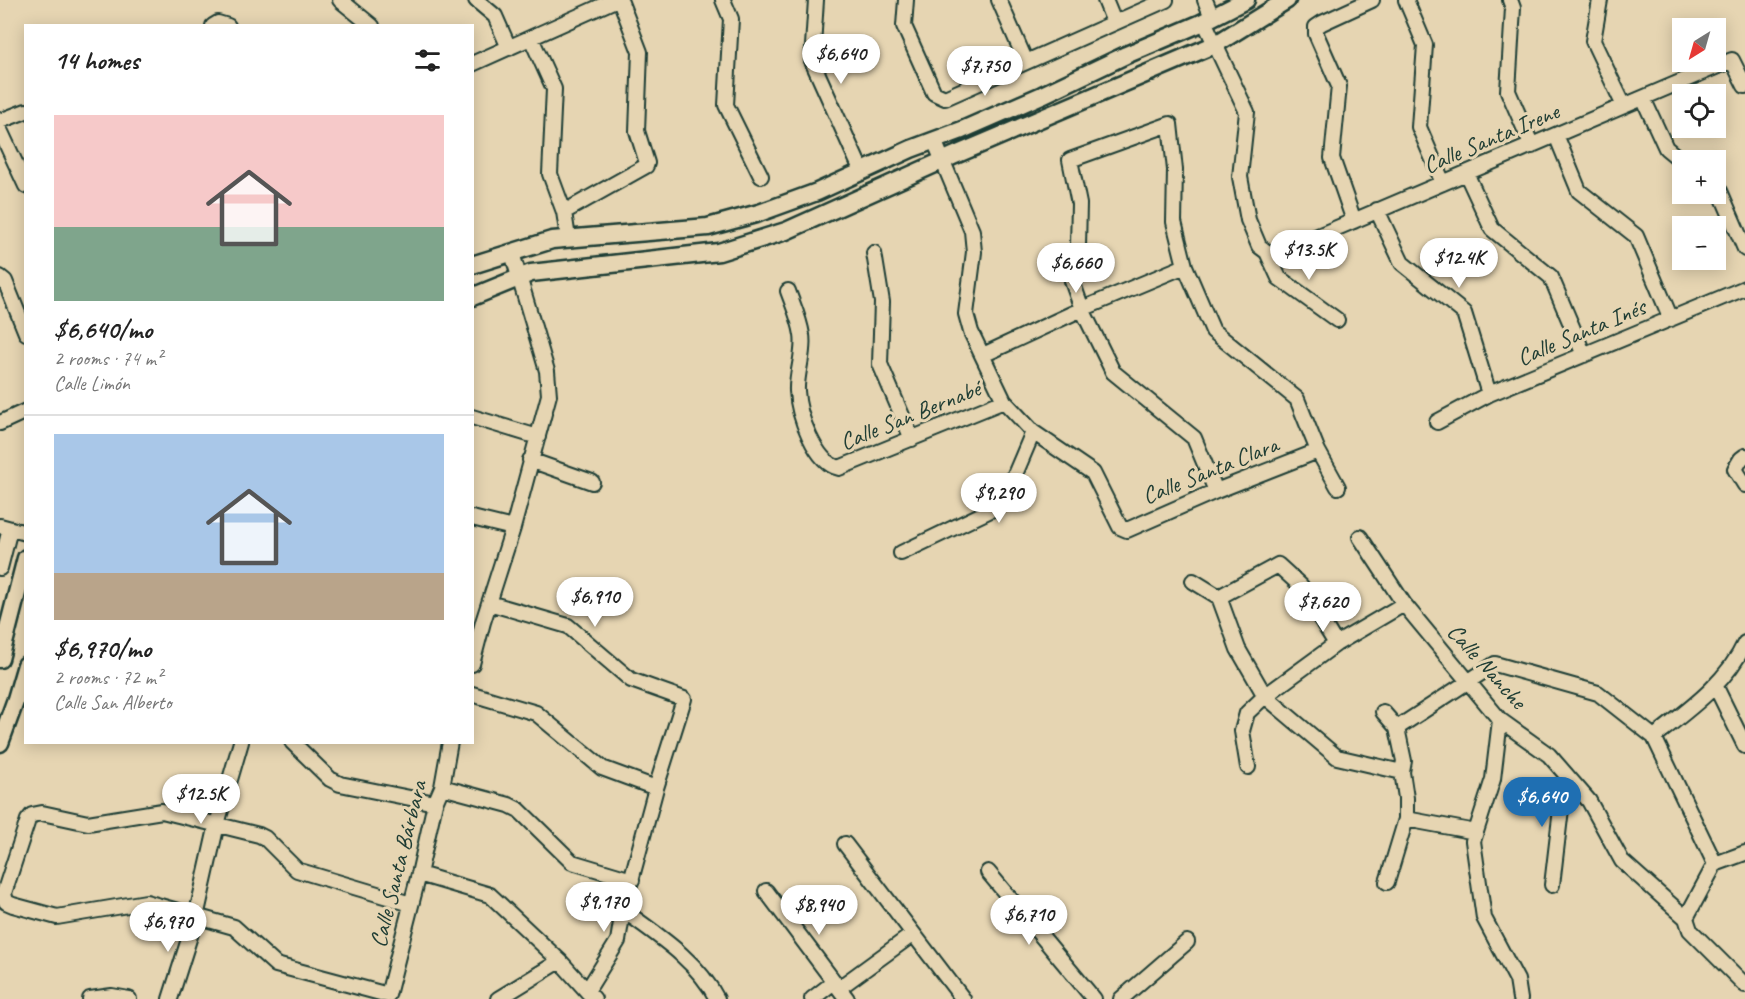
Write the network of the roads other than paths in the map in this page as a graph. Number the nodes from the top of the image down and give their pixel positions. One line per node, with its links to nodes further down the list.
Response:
1 (340, 0): 21 (street)
2 (476, 0): 24 (street)
3 (615, 0): 18 (street)
4 (620, 0): 45 (street)
5 (723, 0): 40 (street)
6 (816, 0): 38 (street)
7 (906, 0): 25 (street)
8 (999, 0): 25 (street)
9 (1105, 0): 20 (street)
10 (1166, 0): 20 (street)
11 (1205, 0): 19 (street)
12 (1246, 0): 19 (street)
13 (1287, 0): 23 (street)
14 (1372, 0): 46 (street)
15 (1406, 0): 42 (street)
16 (1510, 0): 35 (street)
17 (1600, 0): 29 (street)
18 (594, 4): 22 (street)
19 (1208, 19): 23 (street); 34 (street)
20 (1114, 22): 25 (street)
21 (370, 24)
22 (531, 38): 24 (street); 45 (street)
23 (1216, 44): 37 (street); 49 (street)
24 (509, 48): 26 (street)
25 (1026, 62)
26 (474, 63)
27 (1745, 86): 28 (street, Calle Santa Irene)
28 (1643, 98): 29 (street, Calle Santa Irene); 36 (street)
29 (1624, 106): 33 (street, Calle Santa Irene)
30 (24, 112): 31 (street)
31 (0, 121)
32 (0, 130): 41 (street)
33 (1556, 135): 35 (street, Calle Santa Irene); 60 (street)
34 (934, 140): 37 (street); 38 (street)
35 (1532, 146): 39 (street, Calle Santa Irene)
36 (1672, 153)
37 (942, 163): 55 (street); 63 (street)
38 (862, 172): 47 (street)
39 (1467, 173): 42 (street, Calle Santa Irene); 64 (street)
40 (761, 176)
41 (24, 182)
42 (1443, 183): 44 (street, Calle Santa Irene)
43 (1726, 204): 48 (street)
44 (1377, 210): 46 (street, Calle Santa Irene); 65 (street)
45 (564, 212): 47 (street)
46 (1354, 220): 49 (street, Calle Santa Irene)
47 (568, 238): 50 (street)
48 (1745, 249)
49 (1267, 252): 61 (street)
50 (512, 253): 52 (street); 55 (street)
51 (874, 253): 73 (street)
52 (474, 264)
53 (1185, 266): 59 (street, Calle San Bernabé); 59 (street); 74 (street)
54 (0, 277): 62 (street)
55 (519, 279): 58 (street); 72 (street)
56 (1745, 288): 60 (street, Calle Santa Inés)
57 (788, 291): 73 (street, Calle San Bernabé)
58 (474, 296)
59 (1082, 309): 63 (street, Calle San Bernabé); 80 (street)
60 (1671, 319): 64 (street, Calle Santa Inés)
61 (1337, 320)
62 (24, 328)
63 (983, 355): 66 (street)
64 (1584, 355): 65 (street, Calle Santa Inés)
65 (1489, 394): 69 (street, Calle Santa Inés)
66 (1004, 401): 71 (street); 73 (street, Calle San Bernabé)
67 (24, 412): 70 (street)
68 (474, 418): 72 (street)
69 (1437, 422)
70 (0, 423)
71 (1034, 432): 80 (street, Calle Santa Clara); 86 (street)
72 (538, 437): 76 (street)
73 (912, 439)
74 (1318, 451): 79 (street); 80 (street, Calle Santa Clara)
75 (1745, 456): 78 (street)
76 (530, 460): 77 (street); 83 (street)
77 (592, 482)
78 (1745, 485)
79 (1338, 487)
80 (1216, 491)
81 (474, 518): 83 (street)
82 (5, 527): 84 (street); 87 (street)
83 (513, 528): 91 (street)
84 (24, 532)
85 (1360, 537): 92 (street, Calle Nanche)
86 (901, 553)
87 (0, 568)
88 (24, 572): 93 (street)
89 (1193, 581): 90 (street)
90 (1219, 597): 96 (street); 103 (street)
91 (489, 603): 94 (street); 118 (street)
92 (1404, 604): 96 (street); 100 (street, Calle Nanche)
93 (19, 608): 98 (street)
94 (478, 620): 97 (street)
95 (1745, 643): 101 (street)
96 (1336, 644): 103 (street)
97 (474, 649)
98 (0, 659)
99 (24, 679): 104 (street)
100 (1467, 682): 106 (street, Calle Nanche); 107 (street); 108 (street)
101 (1715, 686): 108 (street); 113 (street)
102 (474, 695): 118 (street)
103 (1265, 696): 114 (street); 115 (street)
104 (21, 700): 109 (street)
105 (1383, 712): 107 (street)
106 (1500, 720): 116 (street, Calle Nanche); 122 (street)
107 (1397, 728): 115 (street)
108 (1654, 737): 125 (street)
109 (0, 743)
110 (240, 744): 121 (street)
111 (294, 744): 119 (street)
112 (450, 744): 117 (street, Calle Santa Bárbara)
113 (1745, 746)
114 (1248, 767)
115 (1402, 772): 120 (street)
116 (1573, 783): 130 (street); 135 (street, Calle Nanche)
117 (442, 787): 119 (street, Calle Santa Bárbara); 128 (street)
118 (656, 788): 128 (street)
119 (435, 803): 127 (street, Calle Santa Bárbara)
120 (1406, 819): 122 (street); 129 (street)
121 (218, 824): 132 (street); 134 (street); 134 (street)
122 (1476, 832): 152 (street)
123 (844, 844): 136 (street)
124 (1745, 853): 125 (street)
125 (1715, 864): 135 (street)
126 (988, 872): 150 (street)
127 (419, 874): 132 (street, Calle Santa Bárbara); 138 (street)
128 (632, 880): 133 (street)
129 (1387, 882)
130 (1552, 885)
131 (766, 891): 140 (street)
132 (411, 904): 142 (street, Calle Santa Bárbara)
133 (623, 910): 141 (street); 147 (street)
134 (196, 917): 142 (street); 145 (street)
135 (1686, 918): 139 (street, Calle Nanche)
136 (913, 934): 140 (street); 149 (street)
137 (1187, 942): 151 (street)
138 (560, 962): 141 (street); 146 (street)
139 (1745, 985)
140 (840, 990): 148 (street)
141 (591, 995)
142 (389, 997)
143 (90, 999): 144 (street)
144 (129, 999)
145 (170, 999)
146 (498, 999)
147 (717, 999)
148 (812, 999)
149 (963, 999)
150 (1094, 999)
151 (1121, 999)
152 (1520, 999)

